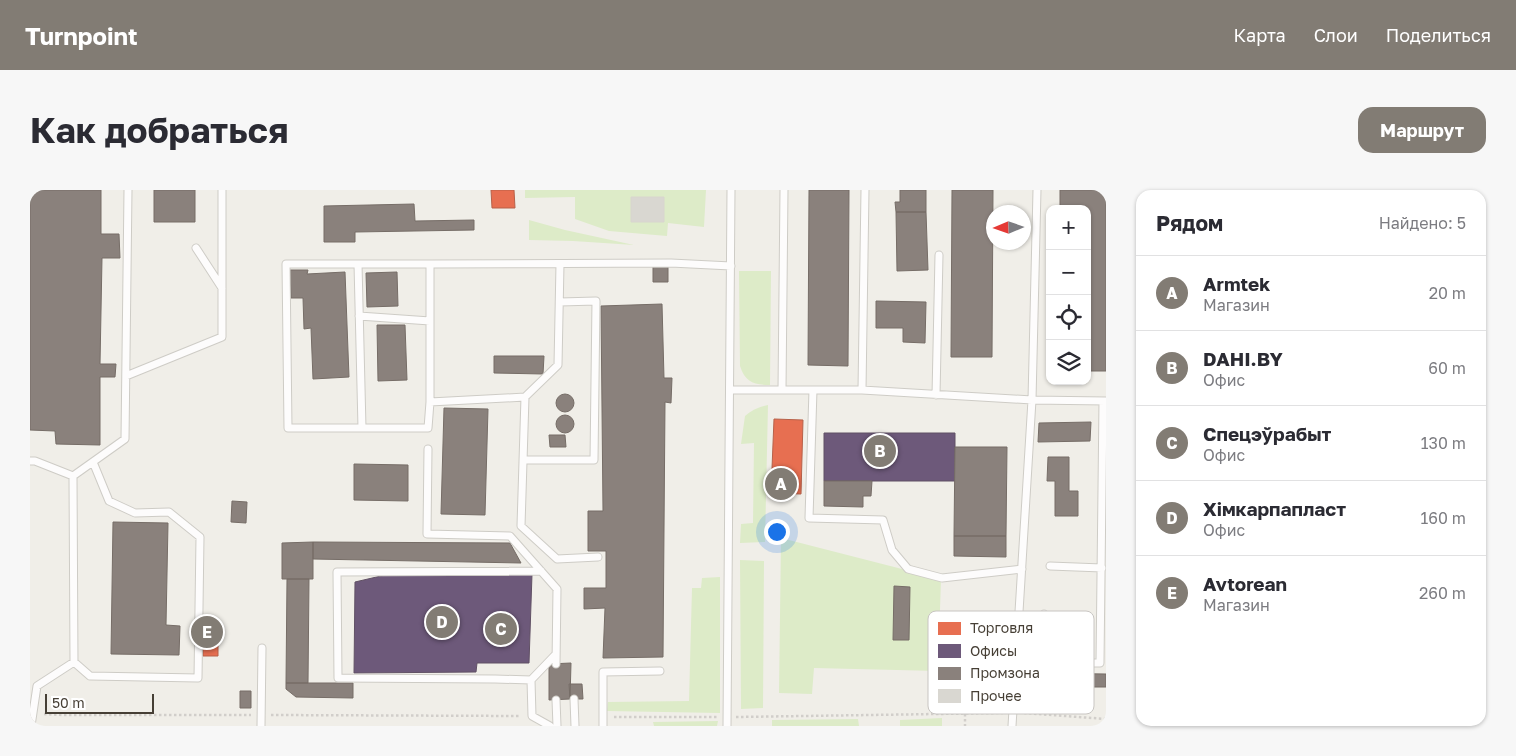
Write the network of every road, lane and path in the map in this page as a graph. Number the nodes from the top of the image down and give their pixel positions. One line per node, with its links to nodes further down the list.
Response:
1 (128, 190): 17 (lane)
2 (222, 190): 13 (lane)
3 (731, 190): 12 (lane)
4 (784, 190): 19 (lane)
5 (865, 190): 21 (lane)
6 (1037, 190): 24 (lane)
7 (196, 248): 13 (lane)
8 (939, 254): 22 (lane)
9 (358, 264): 10 (lane); 15 (lane); 27 (lane)
10 (430, 264): 11 (lane); 16 (lane)
11 (560, 264): 12 (lane); 14 (lane)
12 (731, 266): 18 (lane)
13 (222, 288): 17 (lane)
14 (560, 302): 23 (lane); 30 (lane)
15 (360, 316): 16 (lane); 27 (lane)
16 (430, 321): 26 (lane)
17 (126, 376): 31 (lane)
18 (730, 390): 19 (lane); 55 (lane)
19 (782, 390): 20 (lane)
20 (813, 390): 21 (lane); 36 (lane)
21 (862, 390): 22 (lane)
22 (936, 394): 24 (lane)
23 (525, 397): 26 (lane); 30 (lane)
24 (1032, 400): 25 (lane); 36 (lane)
25 (1105, 401): 35 (lane)
26 (430, 402): 27 (lane)
27 (362, 428)
28 (428, 449): 37 (lane)
29 (30, 460): 32 (lane)
30 (523, 460): 33 (lane)
31 (93, 462): 32 (lane); 41 (lane)
32 (73, 476): 41 (lane)
33 (598, 557)
34 (1050, 566): 35 (lane)
35 (1102, 568): 42 (lane)
36 (1022, 569): 38 (lane)
37 (541, 571): 40 (lane); 45 (lane)
38 (1019, 611)
39 (262, 648): 50 (lane)
40 (556, 654): 43 (lane); 45 (lane)
41 (74, 662): 49 (lane)
42 (1094, 663)
43 (556, 664)
44 (660, 672): 54 (lane)
45 (532, 680): 51 (lane)
46 (574, 699): 53 (lane)
47 (556, 700): 52 (lane)
48 (965, 714): 56 (path)
49 (31, 726)
50 (261, 726)
51 (550, 726)
52 (556, 726)
53 (575, 726)
54 (603, 726)
55 (727, 726)
56 (966, 726)

